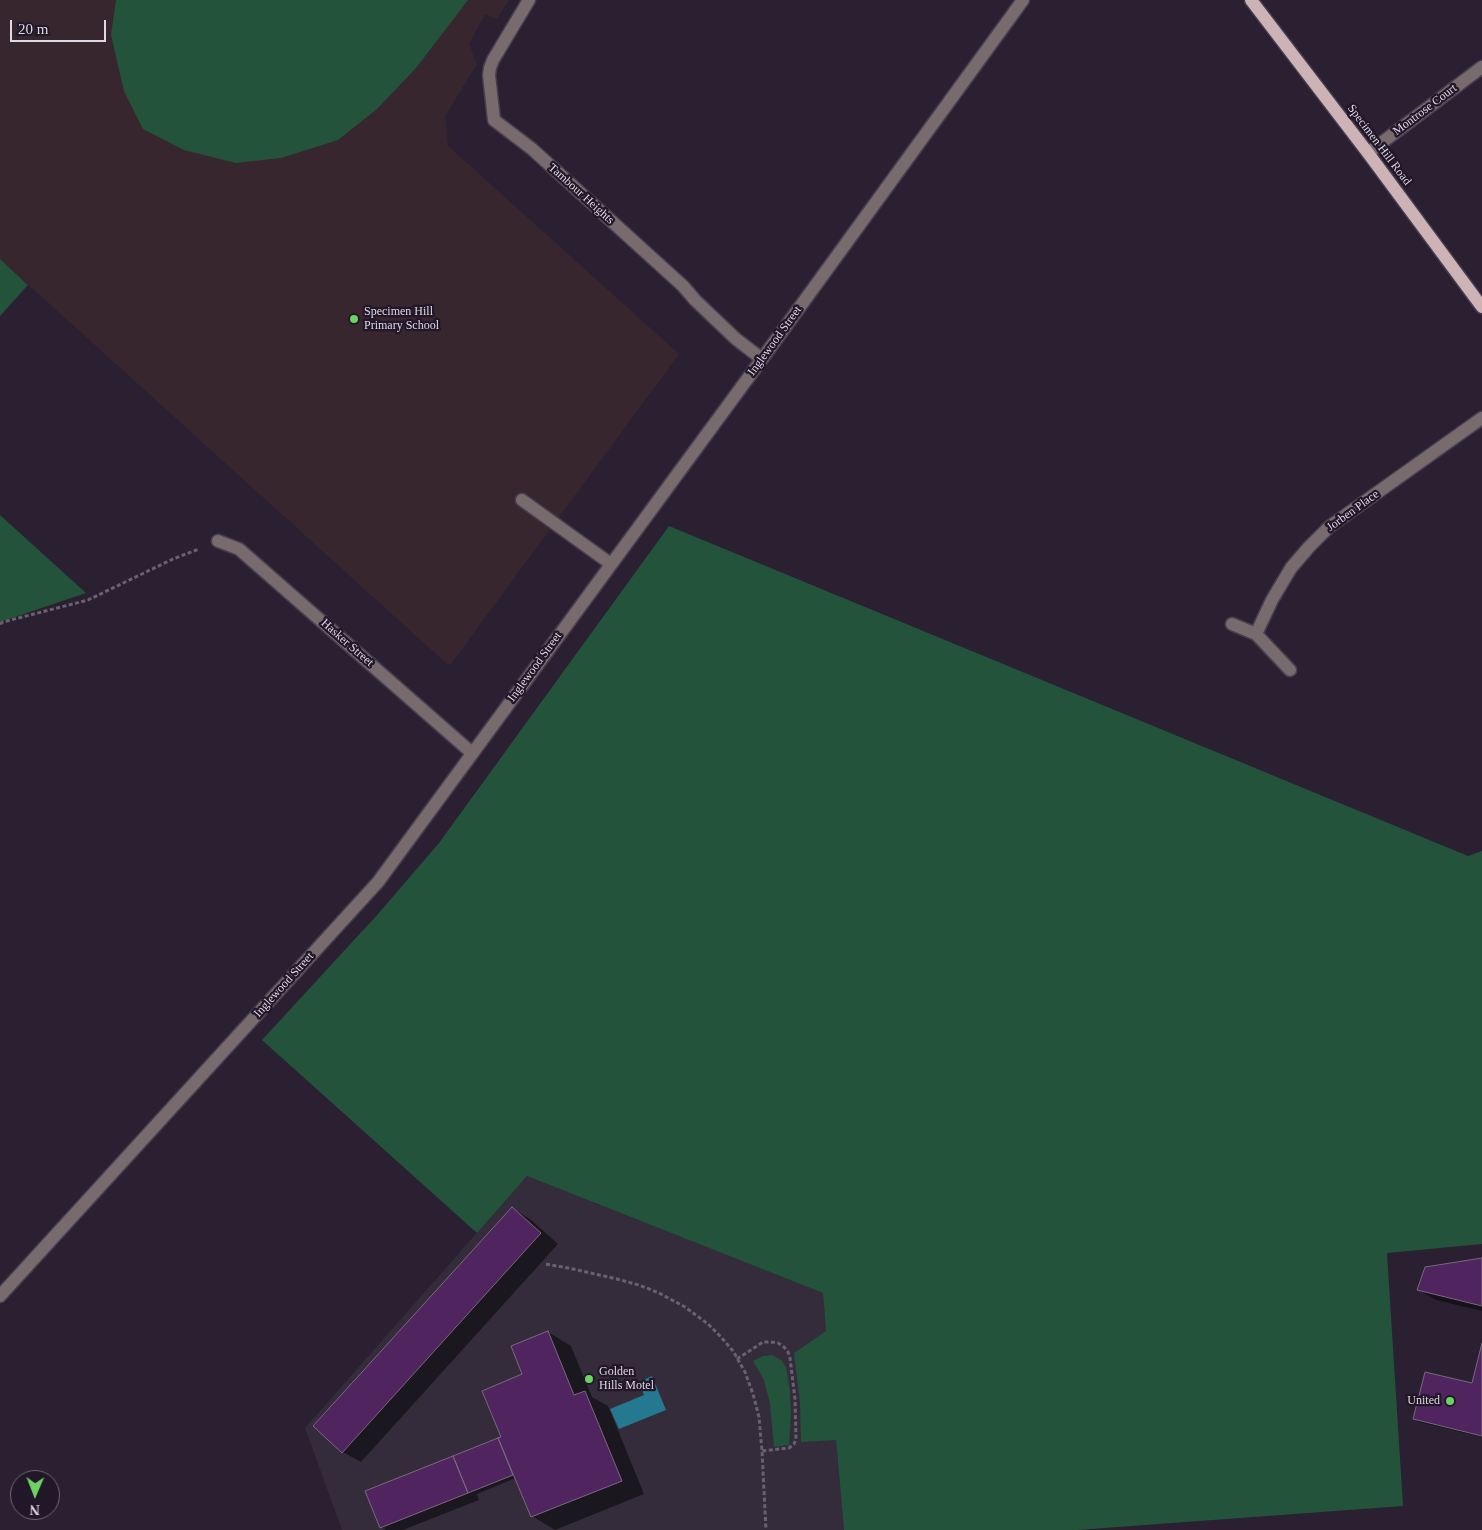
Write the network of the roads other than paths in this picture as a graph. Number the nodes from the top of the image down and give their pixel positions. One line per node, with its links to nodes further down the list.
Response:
1 (529, 0): 7 (street, Tambour Heights)
2 (1023, 0): 7 (street, Inglewood Street)
3 (1251, 0): 5 (main road, Specimen Hill Road)
4 (1482, 66): 5 (street, Montrose Court)
5 (1368, 153): 6 (main road, Specimen Hill Road)
6 (1482, 307)
7 (762, 359): 11 (street, Inglewood Street)
8 (1482, 418): 13 (street, Jorben Place)
9 (522, 500): 11 (street)
10 (218, 541): 15 (street, Hasker Street)
11 (611, 564): 15 (street, Inglewood Street)
12 (1232, 624): 13 (street)
13 (1256, 634): 14 (street)
14 (1290, 670)
15 (472, 753): 16 (street, Inglewood Street)
16 (0, 1296)

